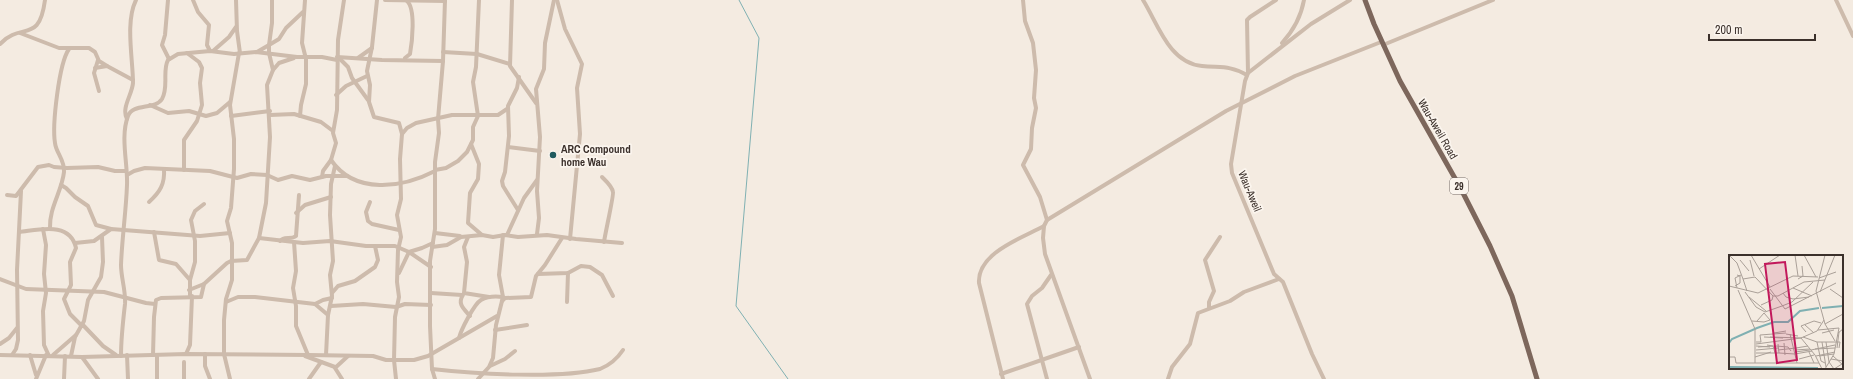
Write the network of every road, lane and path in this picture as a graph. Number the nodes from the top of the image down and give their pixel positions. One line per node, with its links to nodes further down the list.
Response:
1 (45, 0): 28 (street)
2 (136, 0): 59 (street)
3 (168, 0): 45 (street)
4 (193, 0): 36 (street)
5 (236, 0): 27 (street)
6 (272, 0): 32 (street)
7 (305, 0): 26 (street)
8 (344, 0): 46 (street)
9 (376, 0): 33 (street)
10 (385, 0): 22 (street)
11 (479, 0): 42 (street)
12 (512, 0): 52 (street)
13 (556, 0): 67 (street); 129 (street)
14 (1023, 0): 108 (street)
15 (1143, 0): 56 (street)
16 (1276, 0): 56 (street, Wau-Aweil)
17 (1304, 0): 35 (street)
18 (1350, 0): 35 (street)
19 (1365, 0): 31 (main road, Wau-Aweil Road / 29)
20 (1493, 0): 31 (street)
21 (1836, 0): 29 (street)
22 (407, 1): 23 (street); 25 (street)
23 (417, 1): 24 (street); 25 (street)
24 (445, 1): 38 (street)
25 (412, 10): 50 (street)
26 (303, 12): 32 (street); 43 (street)
27 (236, 27): 36 (street); 40 (street)
28 (20, 33): 30 (street); 34 (street)
29 (1853, 36)
30 (0, 44)
31 (1382, 44): 65 (street); 232 (main road, Wau-Aweil Road / 29)
32 (269, 45): 37 (street); 41 (street)
33 (372, 47): 47 (street); 49 (street)
34 (68, 49): 48 (street); 85 (street)
35 (1277, 49): 56 (street)
36 (212, 51): 39 (street); 40 (street)
37 (256, 52): 40 (street); 41 (street)
38 (443, 52): 42 (street); 51 (street)
39 (187, 53): 45 (street); 70 (street)
40 (240, 53): 64 (street)
41 (269, 53): 44 (street); 55 (street)
42 (477, 54): 52 (street); 71 (street)
43 (306, 56): 44 (street); 46 (street); 74 (street)
44 (297, 57): 55 (street)
45 (169, 58): 66 (street)
46 (337, 58): 47 (street); 60 (street); 62 (street)
47 (358, 58): 49 (street)
48 (98, 60): 53 (street); 54 (street)
49 (370, 60): 50 (street); 57 (street)
50 (400, 60): 51 (street)
51 (443, 60): 76 (street)
52 (510, 64): 58 (street)
53 (107, 66): 54 (street); 59 (street)
54 (95, 68): 61 (street)
55 (273, 70): 69 (street)
56 (1247, 74): 65 (street, Wau-Aweil)
57 (368, 76): 60 (street); 63 (street)
58 (519, 77): 67 (street); 68 (street)
59 (133, 80): 75 (street)
60 (355, 82): 62 (street); 63 (street)
61 (100, 91)
62 (336, 94): 78 (street)
63 (368, 101): 79 (street)
64 (230, 102): 70 (street); 73 (street)
65 (1242, 103): 108 (street); 147 (street, Wau-Aweil)
66 (150, 105): 70 (street); 75 (street)
67 (538, 105): 82 (street)
68 (507, 110): 72 (street); 77 (street)
69 (270, 113): 73 (street); 74 (street); 90 (street)
70 (200, 114): 87 (street)
71 (477, 115): 72 (street); 76 (street); 80 (street)
72 (498, 115): 77 (street)
73 (231, 116): 93 (street)
74 (300, 116): 78 (street)
75 (127, 119): 89 (street)
76 (438, 119): 79 (street); 88 (street)
77 (509, 120): 81 (street)
78 (333, 131): 83 (street)
79 (402, 134): 97 (street)
80 (471, 144): 88 (street); 120 (street)
81 (508, 147): 82 (street); 106 (street)
82 (540, 151): 96 (street)
83 (331, 160): 84 (street); 94 (street)
84 (335, 166): 91 (street); 92 (street)
85 (64, 168): 89 (street); 98 (street); 99 (street)
86 (164, 169): 87 (street); 89 (street); 103 (street)
87 (184, 170): 93 (street)
88 (435, 170): 97 (street); 118 (street)
89 (126, 173): 113 (street)
90 (267, 175): 93 (street); 94 (street); 127 (street)
91 (332, 175): 92 (street); 94 (street); 102 (street)
92 (347, 176): 97 (street)
93 (233, 177): 117 (street)
94 (322, 177)
95 (602, 177): 133 (street)
96 (538, 179): 106 (street); 119 (street)
97 (400, 183): 114 (street)
98 (61, 185): 110 (street); 112 (street)
99 (21, 191): 100 (street); 115 (street)
100 (7, 195)
101 (299, 195): 107 (street)
102 (331, 197): 107 (street); 132 (street)
103 (150, 202)
104 (370, 202): 114 (street)
105 (204, 204): 122 (street)
106 (518, 210): 121 (street)
107 (296, 213): 130 (street)
108 (1047, 220): 109 (street)
109 (1044, 226): 144 (street); 212 (street)
110 (50, 228): 111 (street); 134 (street)
111 (43, 229): 115 (street); 151 (street)
112 (111, 229): 113 (street); 124 (street)
113 (124, 230): 116 (street); 157 (street)
114 (399, 230): 138 (street)
115 (19, 232): 150 (street)
116 (154, 232): 122 (street); 148 (street)
117 (230, 233): 122 (street); 140 (street)
118 (435, 233): 123 (street); 136 (street)
119 (537, 234): 121 (street); 128 (street)
120 (482, 235): 121 (street); 125 (street)
121 (505, 235): 162 (street)
122 (194, 236): 148 (street)
123 (461, 236): 125 (street); 136 (street)
124 (102, 237): 134 (street); 154 (street)
125 (468, 237): 156 (street)
126 (1220, 237): 171 (street)
127 (259, 238): 130 (street); 140 (street)
128 (562, 238): 129 (street); 143 (street)
129 (570, 239): 133 (street)
130 (280, 241): 131 (street)
131 (294, 242): 132 (street); 164 (street)
132 (332, 242): 137 (street); 159 (street)
133 (604, 242): 135 (street)
134 (75, 243): 153 (street)
135 (622, 243)
136 (432, 245): 139 (street); 141 (street)
137 (375, 246): 138 (street); 159 (street)
138 (398, 247): 139 (street); 145 (street)
139 (409, 252): 141 (street); 145 (street)
140 (231, 261): 149 (street); 163 (street)
141 (430, 267): 155 (street)
142 (568, 273): 143 (street); 160 (street); 165 (street)
143 (537, 274): 162 (street)
144 (1051, 275): 182 (street); 205 (street)
145 (397, 277): 170 (street)
146 (0, 278): 150 (street)
147 (1279, 279): 171 (street); 231 (street, Wau-Aweil)
148 (190, 280): 152 (street)
149 (204, 284): 152 (street); 158 (street)
150 (18, 286): 151 (street); 177 (street)
151 (45, 289): 153 (street); 192 (street)
152 (189, 290): 158 (street)
153 (67, 291): 154 (street); 176 (street)
154 (93, 292): 157 (street); 176 (street)
155 (431, 294): 156 (street); 168 (street)
156 (463, 294): 161 (street); 173 (street)
157 (125, 296): 166 (street); 200 (street)
158 (191, 296): 166 (street); 186 (street)
159 (332, 296): 167 (street); 169 (street)
160 (613, 296)
161 (489, 297): 162 (street); 173 (street)
162 (503, 299): 174 (street)
163 (226, 302): 164 (street); 188 (street)
164 (295, 302): 167 (street); 196 (street)
165 (567, 302)
166 (155, 304): 194 (street)
167 (315, 304): 172 (street)
168 (431, 305): 170 (street); 189 (street)
169 (331, 306): 170 (street); 172 (street)
170 (396, 307): 204 (street)
171 (1209, 308): 230 (street)
172 (328, 315): 201 (street)
173 (470, 316): 180 (street)
174 (498, 316): 178 (street); 180 (street)
175 (527, 325): 178 (street)
176 (82, 326): 179 (street); 199 (street)
177 (18, 328): 181 (street); 190 (street)
178 (495, 330): 209 (street)
179 (77, 333): 192 (street); 198 (street)
180 (459, 338): 189 (street)
181 (0, 344)
182 (1079, 347): 205 (street); 229 (street)
183 (623, 350): 214 (street)
184 (515, 351): 209 (street)
185 (0, 354): 190 (street)
186 (186, 354): 187 (street); 194 (street)
187 (205, 354): 188 (street); 220 (street)
188 (224, 354): 195 (street); 221 (street)
189 (431, 354): 204 (street); 210 (street)
190 (12, 355): 191 (street)
191 (30, 355): 192 (street); 213 (street)
192 (50, 355): 197 (street); 213 (street)
193 (127, 355): 194 (street); 200 (street); 217 (street)
194 (155, 355): 218 (street)
195 (302, 355): 196 (street); 207 (street)
196 (308, 355): 201 (street)
197 (65, 356): 198 (street); 215 (street)
198 (71, 356): 203 (street)
199 (116, 356): 200 (street); 203 (street)
200 (121, 356)
201 (326, 356): 202 (street)
202 (349, 356): 204 (street); 208 (street)
203 (82, 357): 216 (street)
204 (394, 360): 224 (street)
205 (1042, 360): 212 (street); 228 (street)
206 (184, 362): 219 (street)
207 (321, 362): 208 (street); 222 (street)
208 (335, 367): 223 (street)
209 (490, 367): 211 (street)
210 (432, 369): 211 (street); 225 (street)
211 (482, 374): 214 (street); 226 (street)
212 (1001, 374): 227 (street)
213 (36, 377)
214 (491, 377)
215 (64, 379)
216 (98, 379)
217 (128, 379)
218 (157, 379)
219 (184, 379)
220 (210, 379)
221 (230, 379)
222 (309, 379)
223 (342, 379)
224 (396, 379)
225 (435, 379)
226 (478, 379)
227 (1003, 379)
228 (1047, 379)
229 (1090, 379)
230 (1168, 379)
231 (1323, 379)
232 (1537, 379)

